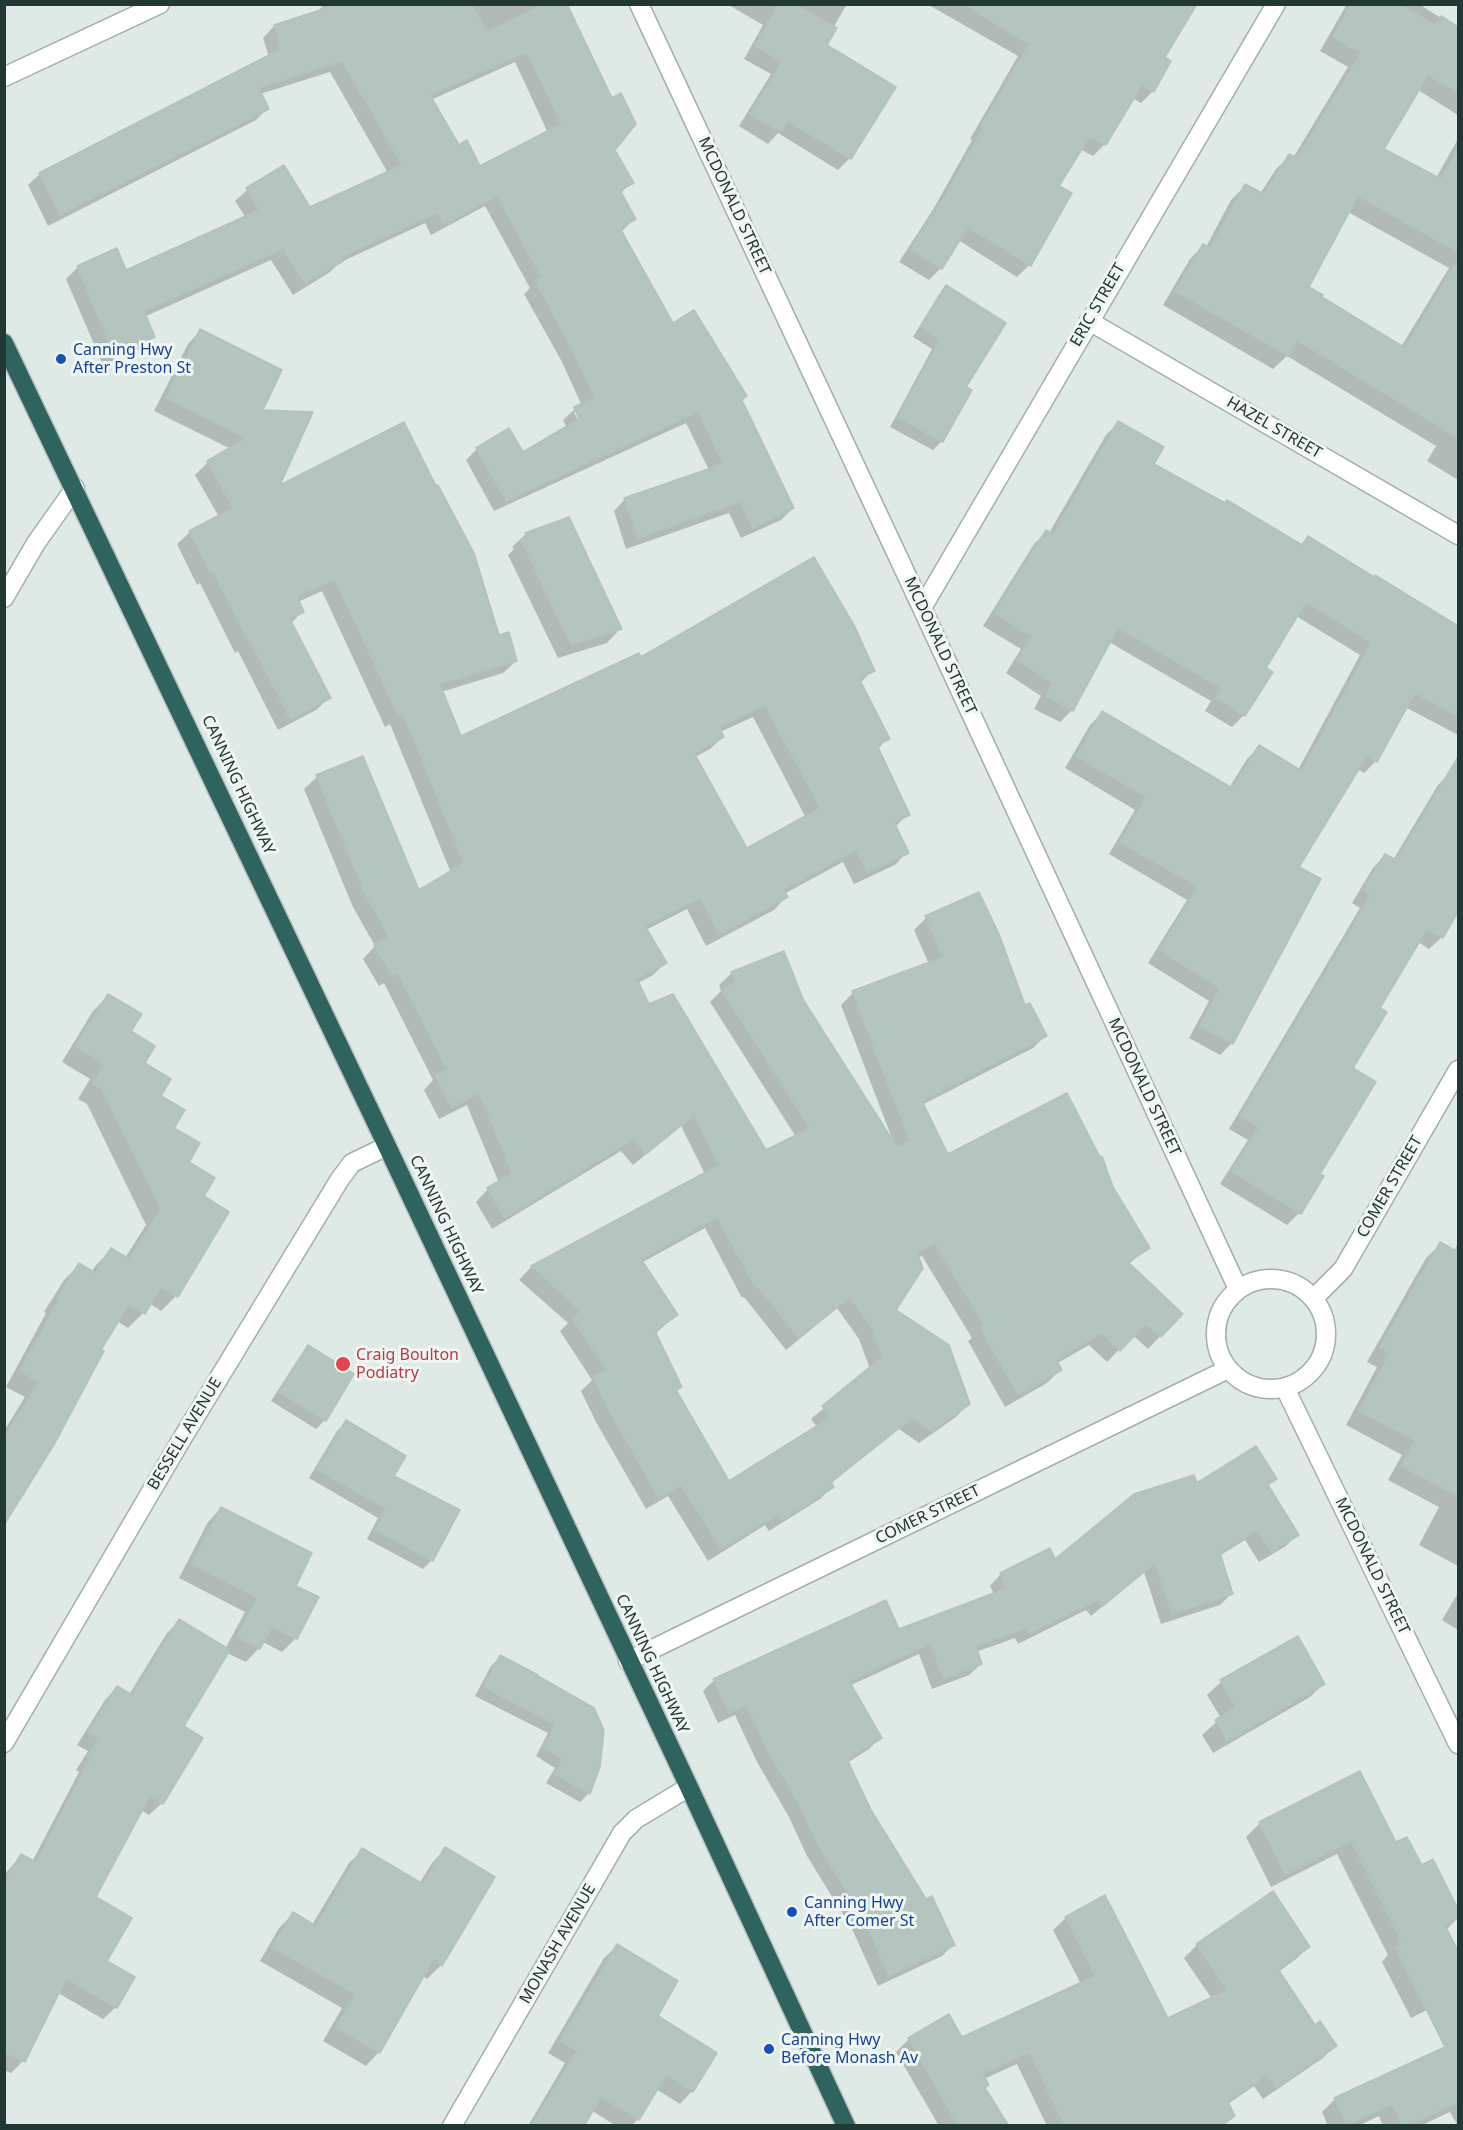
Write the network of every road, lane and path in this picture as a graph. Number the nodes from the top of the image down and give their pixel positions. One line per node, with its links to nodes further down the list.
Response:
1 (159, 4): 4 (street)
2 (639, 4): 10 (street, MCDONALD STREET)
3 (1276, 4): 5 (street, ERIC STREET)
4 (4, 77)
5 (1089, 321): 8 (street, HAZEL STREET); 10 (street, ERIC STREET)
6 (4, 343): 7 (highway, CANNING HIGHWAY)
7 (75, 488): 9 (street); 12 (highway, CANNING HIGHWAY)
8 (1458, 535)
9 (4, 598)
10 (922, 608): 13 (street, MCDONALD STREET)
11 (1458, 1070): 14 (street, COMER STREET)
12 (387, 1146): 17 (highway, CANNING HIGHWAY); 18 (street, BESSELL AVENUE)
13 (1238, 1289): 14 (street); 15 (street)
14 (1314, 1298): 16 (street)
15 (1228, 1369): 16 (street); 17 (street, COMER STREET)
16 (1285, 1388): 19 (street, MCDONALD STREET)
17 (628, 1661): 20 (highway, CANNING HIGHWAY)
18 (4, 1743)
19 (1458, 1744)
20 (689, 1787): 21 (street, MONASH AVENUE); 22 (highway, CANNING HIGHWAY)
21 (452, 2126)
22 (846, 2126)

